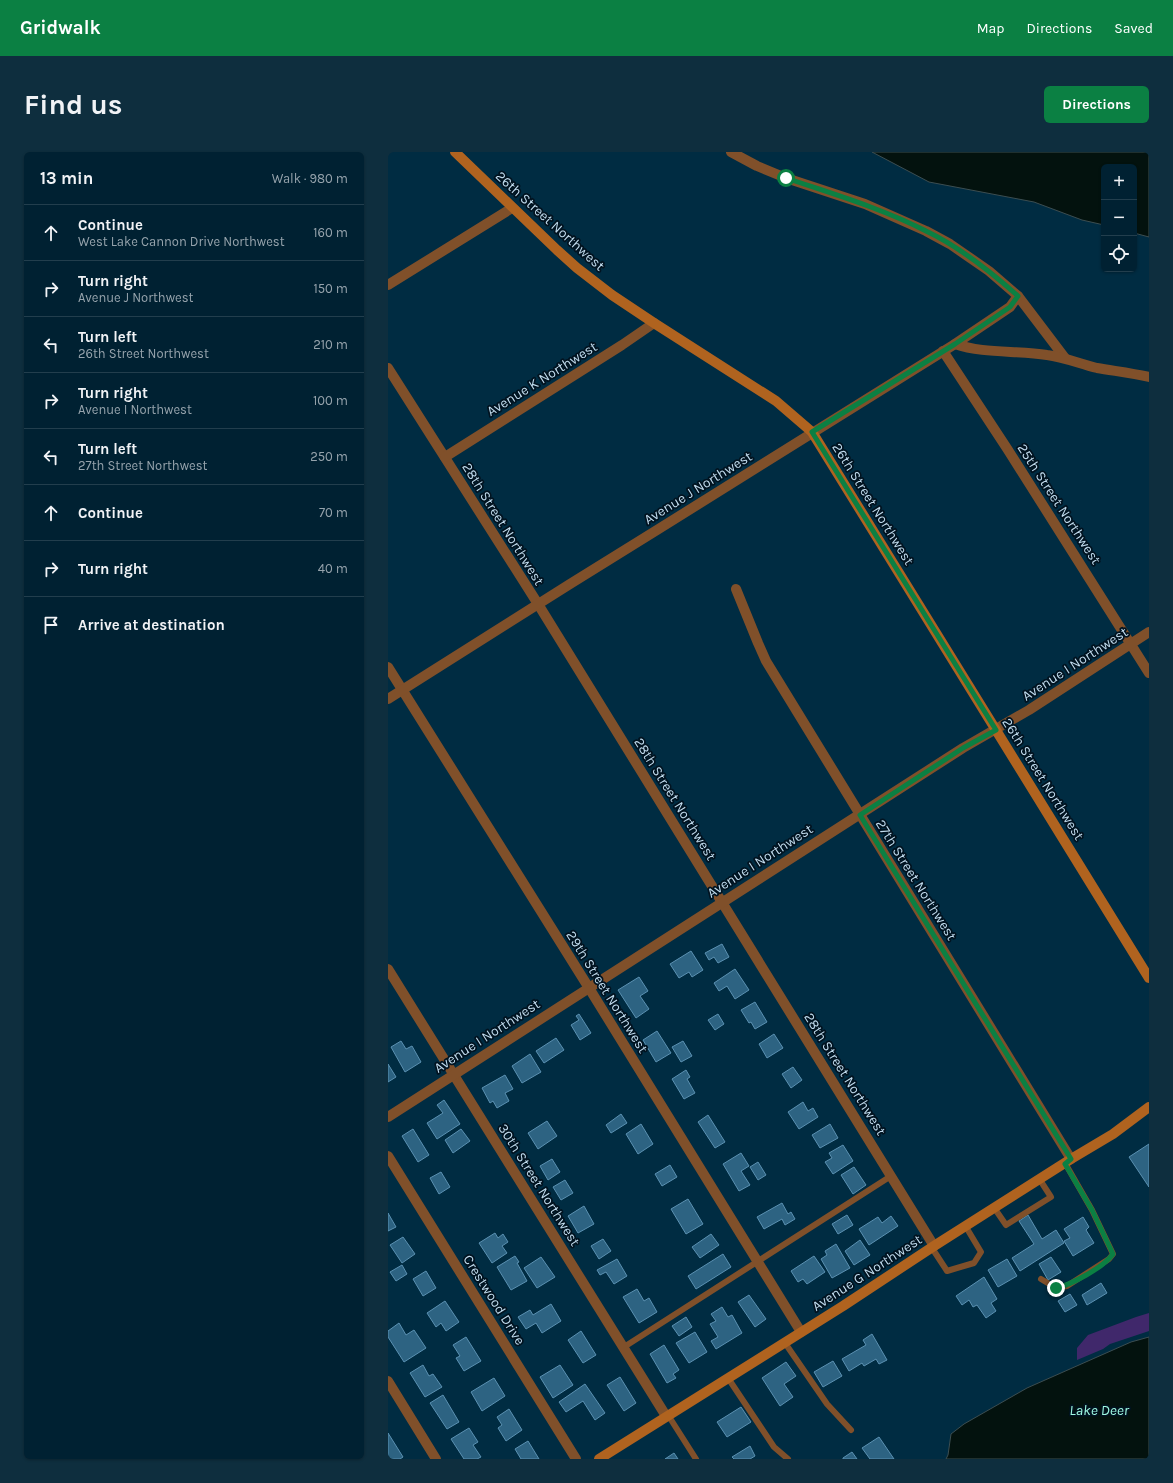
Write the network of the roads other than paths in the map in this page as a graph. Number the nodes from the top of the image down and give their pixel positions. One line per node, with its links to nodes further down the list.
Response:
1 (455, 152): 3 (street, 26th Street Northwest)
2 (731, 152): 5 (street)
3 (512, 208): 4 (street); 6 (street, 26th Street Northwest)
4 (388, 285)
5 (1018, 296): 7 (street, Avenue J Northwest); 9 (street)
6 (654, 323): 12 (street, 26th Street Northwest); 13 (street, Avenue K Northwest)
7 (955, 344): 8 (street, Avenue J Northwest); 9 (street)
8 (943, 351): 12 (street, Avenue J Northwest); 17 (street, 25th Street Northwest)
9 (1065, 358): 11 (street)
10 (388, 368): 13 (street, 28th Street Northwest)
11 (1149, 377)
12 (812, 432): 15 (street, Avenue J Northwest); 22 (street, 26th Street Northwest)
13 (445, 457): 15 (street, 28th Street Northwest)
14 (736, 589): 23 (street, 27th Street Northwest)
15 (538, 604): 20 (street, Avenue J Northwest); 24 (street, 28th Street Northwest)
16 (1149, 632): 17 (street, Avenue I Northwest)
17 (1131, 644): 19 (street, 25th Street Northwest); 22 (street, Avenue I Northwest)
18 (388, 667): 20 (street, 29th Street Northwest)
19 (1149, 673)
20 (402, 690): 21 (street, Avenue J Northwest); 27 (street, 29th Street Northwest)
21 (388, 699)
22 (996, 730): 23 (street, Avenue I Northwest); 26 (street, 26th Street Northwest)
23 (860, 815): 24 (street, Avenue I Northwest); 32 (street, 27th Street Northwest)
24 (723, 902): 27 (street, Avenue I Northwest); 33 (street, 28th Street Northwest)
25 (388, 969): 28 (street, 30th Street Northwest)
26 (1149, 978)
27 (589, 988): 28 (street, Avenue I Northwest); 38 (street, 29th Street Northwest)
28 (453, 1074): 30 (street, Avenue I Northwest); 42 (street, 30th Street Northwest)
29 (1149, 1107): 32 (street, Avenue G Northwest)
30 (388, 1117)
31 (388, 1156): 48 (street, Crestwood Drive)
32 (1068, 1161): 34 (street, Avenue G Northwest); 39 (lane)
33 (891, 1176): 37 (street, 28th Street Northwest); 38 (lane)
34 (1040, 1180): 35 (street, Avenue G Northwest); 35 (lane)
35 (995, 1208): 36 (street, Avenue G Northwest)
36 (966, 1227): 37 (street, Avenue G Northwest); 37 (lane)
37 (933, 1247): 40 (street, Avenue G Northwest)
38 (757, 1262): 40 (street, 29th Street Northwest); 42 (lane)
39 (1040, 1279)
40 (802, 1332): 41 (street, Avenue G Northwest)
41 (785, 1343): 43 (street, Avenue G Northwest); 46 (lane)
42 (624, 1347): 45 (street, 30th Street Northwest)
43 (728, 1378): 45 (street, Avenue G Northwest); 51 (lane)
44 (388, 1381): 47 (street)
45 (667, 1415): 49 (street, Avenue G Northwest); 50 (lane)
46 (851, 1430)
47 (436, 1459)
48 (576, 1459)
49 (599, 1459)
50 (696, 1459)
51 (788, 1459)

